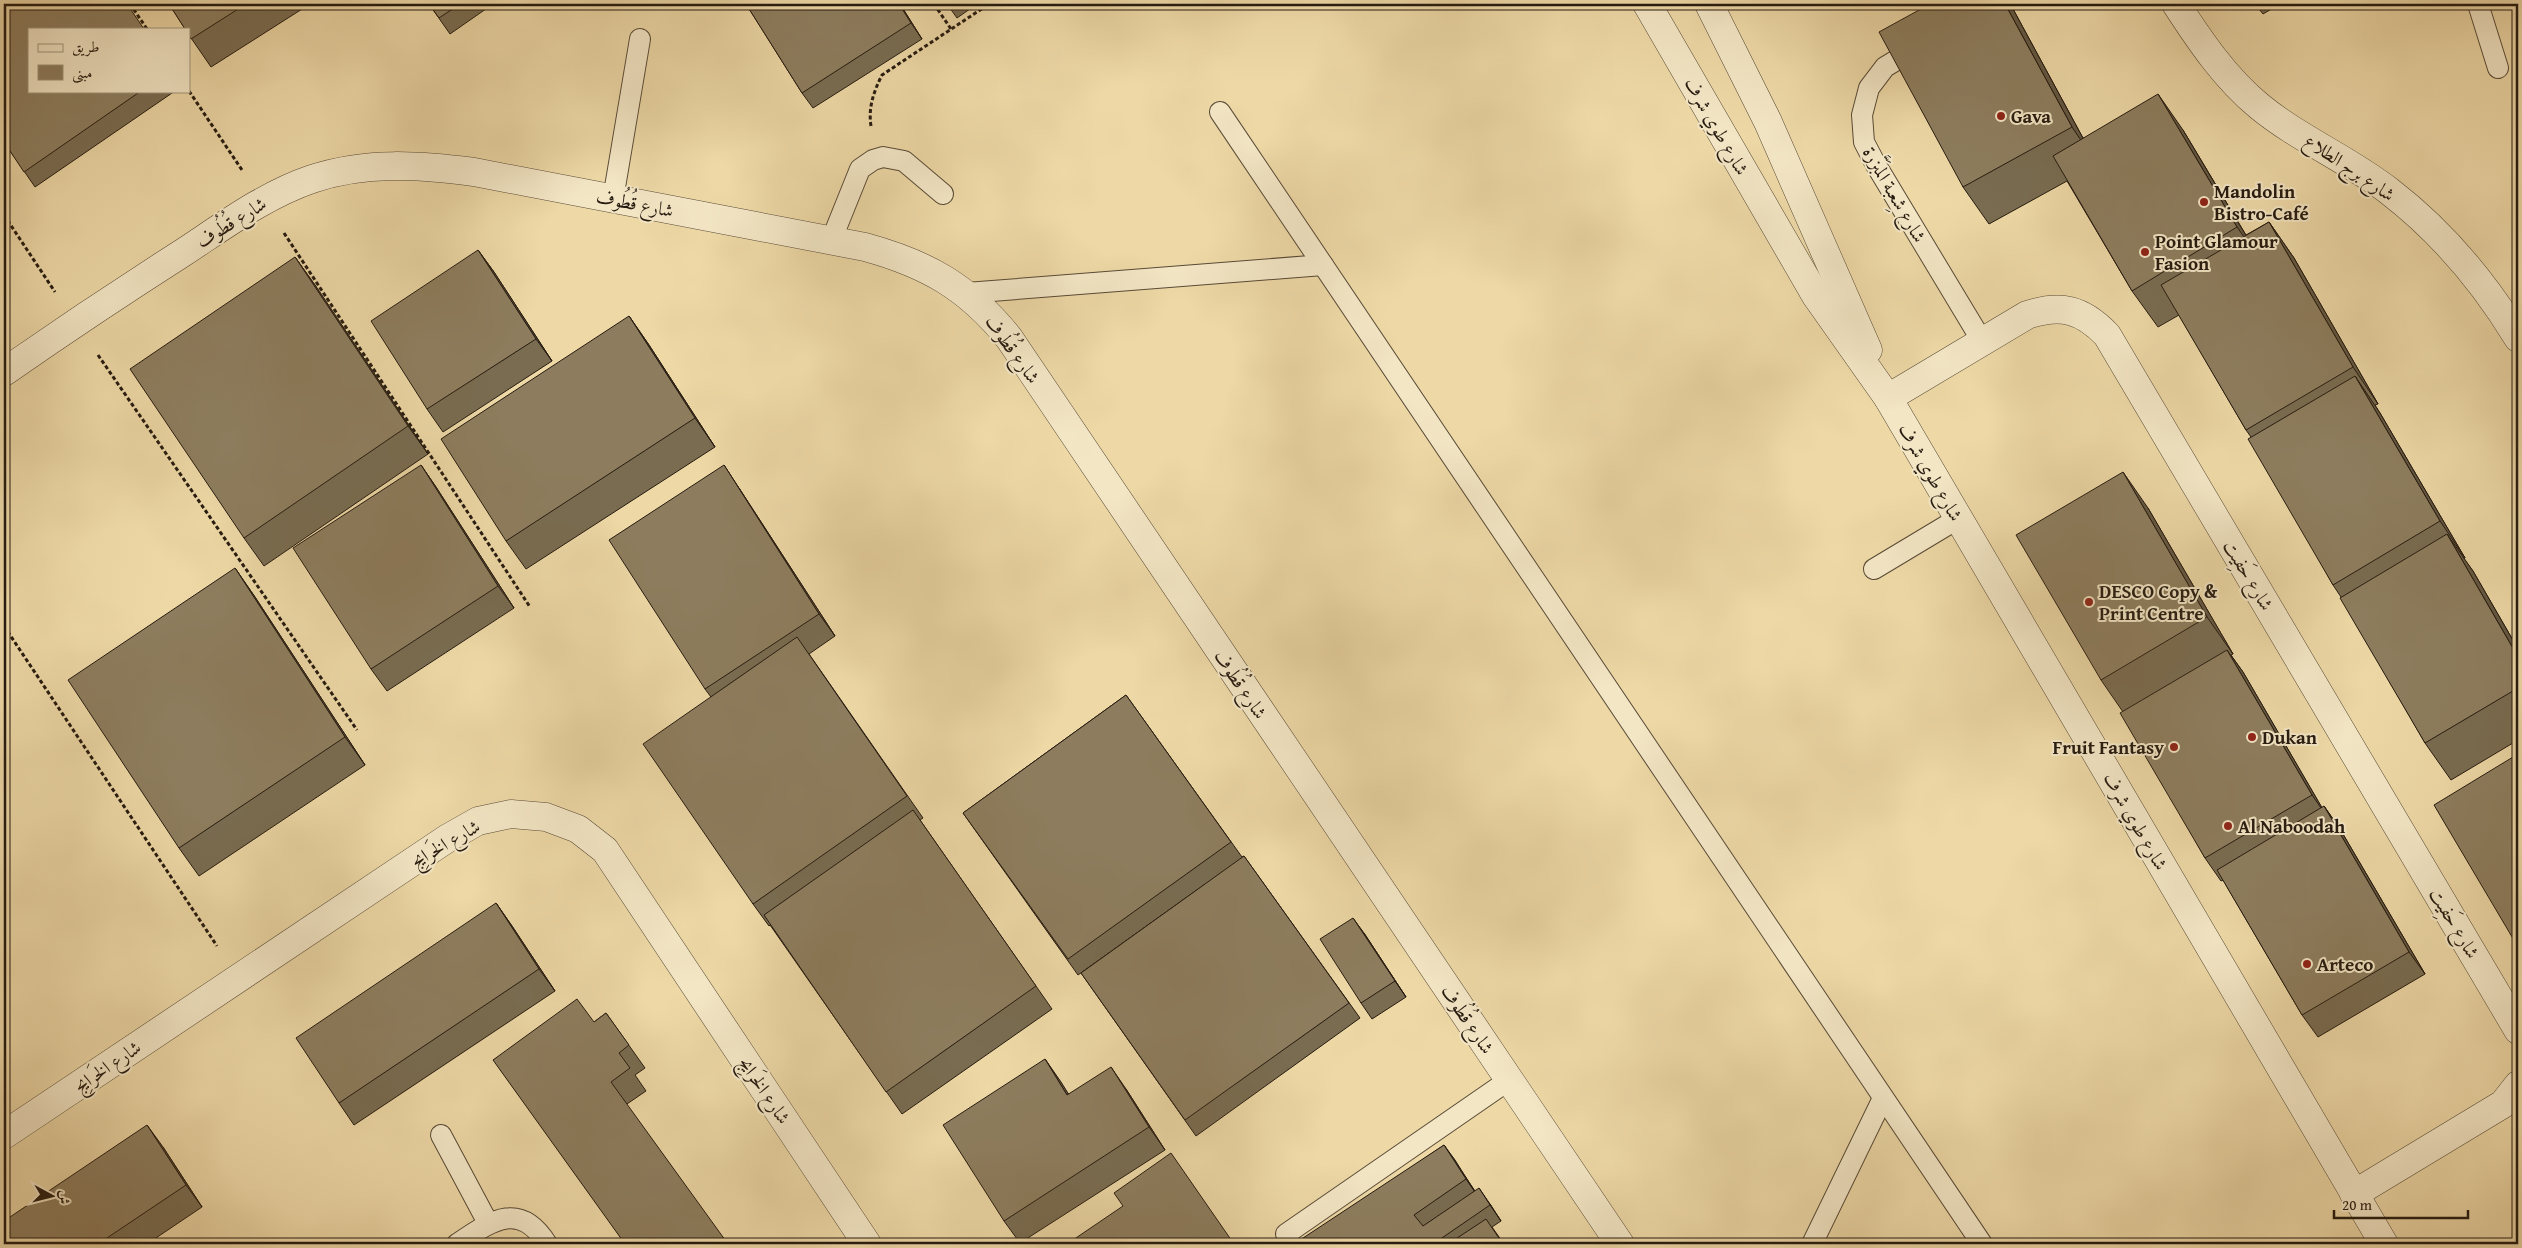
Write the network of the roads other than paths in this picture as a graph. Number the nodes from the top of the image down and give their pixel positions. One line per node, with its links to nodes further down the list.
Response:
1 (1647, 4): 17 (street, شارع طوي شرف)
2 (1709, 4): 17 (street, شارع طوي شرف)
3 (2176, 4): 14 (street, شارع برج الطلاع)
4 (2478, 4): 7 (lane)
5 (1935, 36): 15 (lane, شارع شِعبة المبَزَّرة)
6 (640, 39): 10 (lane)
7 (2498, 68)
8 (1220, 112): 12 (lane)
9 (943, 194): 11 (lane)
10 (613, 199): 11 (street, شارع قُطُوف); 16 (street, شارع قُطُوف)
11 (831, 241): 13 (street, شارع قُطُوف)
12 (1323, 265): 13 (lane); 23 (lane)
13 (966, 293): 21 (street, شارع قُطُوف)
14 (2518, 338)
15 (1982, 341): 17 (street, شارع حَفِيت); 20 (street, شارع حَفِيت)
16 (4, 372)
17 (1888, 398): 18 (street, شارع طوي شرف)
18 (1959, 518): 19 (lane); 26 (street, شارع طوي شرف)
19 (1874, 569)
20 (2518, 1030)
21 (1509, 1080): 28 (lane); 32 (street, شارع قُطُوف)
22 (2518, 1085): 26 (street)
23 (1883, 1098): 33 (lane); 34 (lane)
24 (441, 1134): 27 (lane)
25 (4, 1135): 31 (street, شارع الخَرايِج)
26 (2354, 1194): 35 (street, شارع طوي شرف)
27 (488, 1223): 29 (lane); 30 (lane)
28 (1286, 1234)
29 (456, 1244)
30 (547, 1244)
31 (867, 1244)
32 (1620, 1244)
33 (1812, 1244)
34 (1982, 1244)
35 (2384, 1244)

